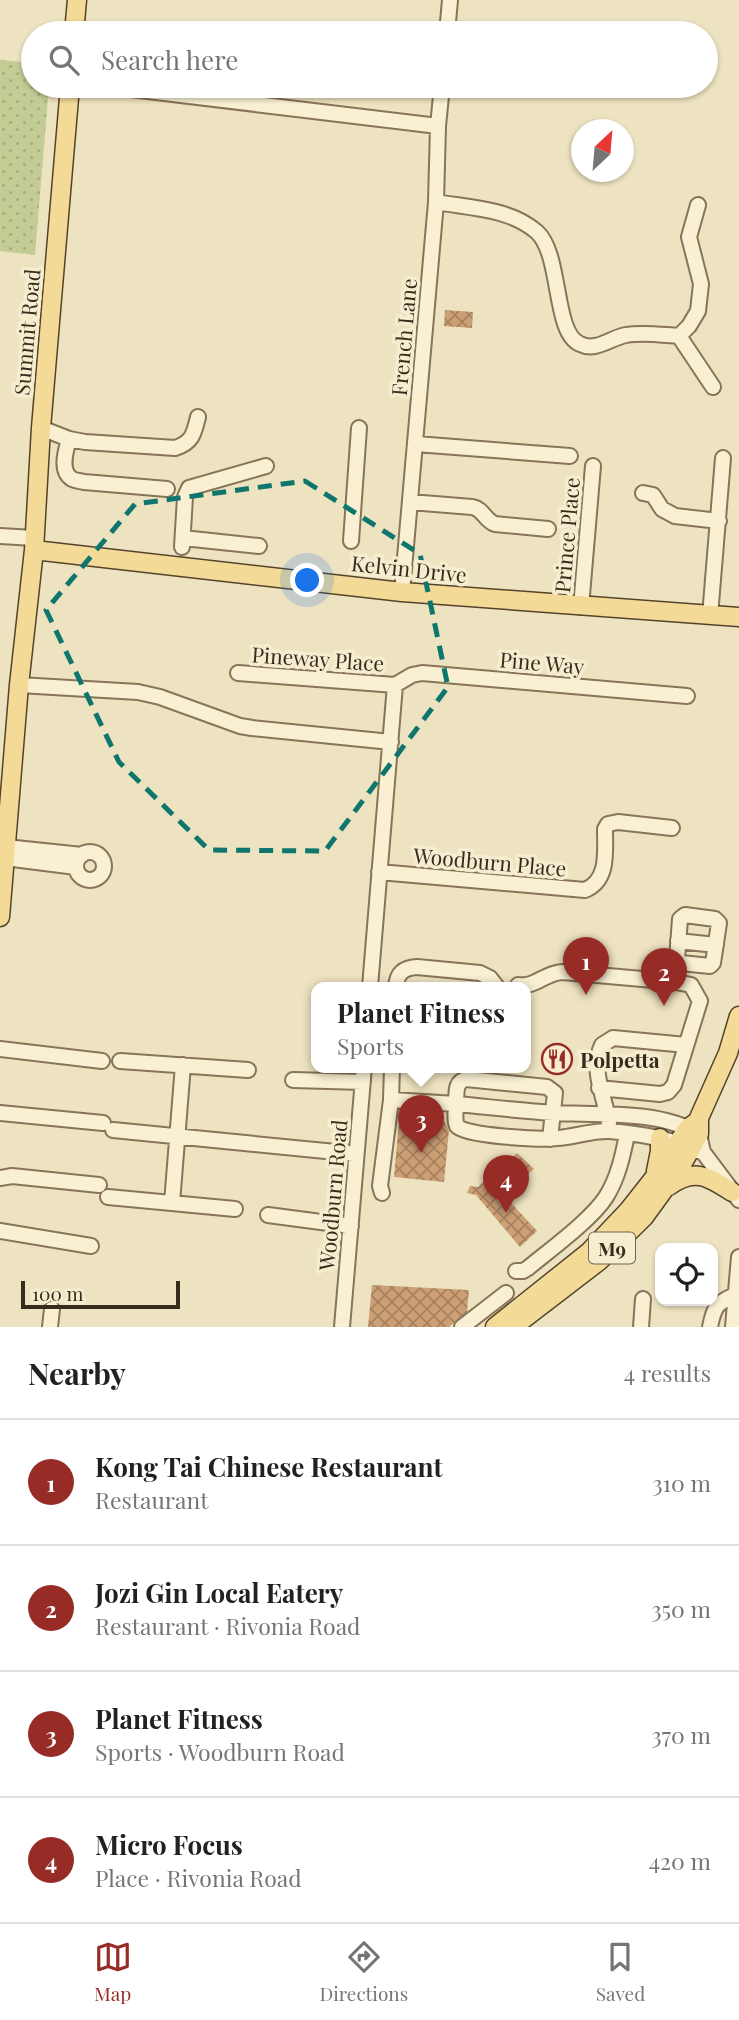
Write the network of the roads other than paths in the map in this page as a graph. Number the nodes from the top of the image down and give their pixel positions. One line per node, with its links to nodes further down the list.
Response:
1 (77, 0): 3 (main road)
2 (450, 0): 4 (street)
3 (75, 21)
4 (447, 21)
5 (69, 98): 14 (main road, Summit Road)
6 (208, 98): 8 (street)
7 (441, 98): 8 (street, French Lane)
8 (438, 125): 9 (street, French Lane)
9 (436, 202): 11 (street); 17 (street, French Lane)
10 (698, 205): 11 (street)
11 (679, 336): 12 (street)
12 (713, 387)
13 (198, 417): 16 (street)
14 (41, 428): 16 (street); 29 (main road, Summit Road)
15 (359, 428): 28 (street)
16 (69, 439): 22 (street)
17 (416, 444): 18 (street); 24 (street, French Lane)
18 (570, 456)
19 (723, 458): 25 (street)
20 (266, 466): 30 (street)
21 (593, 466): 32 (street, Prince Place)
22 (167, 489)
23 (643, 493): 25 (street)
24 (410, 502): 26 (street); 31 (street, French Lane)
25 (719, 521): 33 (street)
26 (548, 528)
27 (0, 536): 29 (street)
28 (351, 541)
29 (34, 544): 31 (main road, Kelvin Drive); 36 (main road, Summit Road)
30 (259, 546)
31 (402, 592): 32 (main road, Kelvin Drive)
32 (581, 607): 33 (main road, Kelvin Drive)
33 (710, 616): 34 (main road, Kelvin Drive)
34 (739, 617)
35 (238, 673): 37 (street, Pineway Place)
36 (19, 685): 39 (street); 40 (main road, Summit Road)
37 (395, 685): 38 (street, Pine Way); 39 (street)
38 (687, 696)
39 (391, 742): 44 (street)
40 (6, 766): 42 (main road, Summit Road)
41 (672, 828): 44 (street, Woodburn Place)
42 (5, 853): 43 (street); 45 (main road, Summit Road)
43 (79, 861)
44 (379, 872): 49 (street)
45 (0, 917)
46 (678, 941): 47 (street); 47 (street); 48 (street)
47 (716, 945): 48 (street)
48 (692, 964): 53 (street)
49 (370, 982)
50 (397, 982): 51 (street)
51 (493, 982)
52 (531, 985): 53 (street)
53 (691, 985): 55 (street)
54 (739, 1016): 75 (main road, M9)
55 (686, 1045): 65 (street); 65 (street)
56 (0, 1049): 58 (street)
57 (120, 1060): 59 (street)
58 (102, 1061)
59 (183, 1065): 60 (street); 73 (street)
60 (248, 1070)
61 (364, 1073): 64 (street, Woodburn Road)
62 (392, 1073): 66 (street)
63 (293, 1080): 64 (street)
64 (363, 1083): 77 (street, Woodburn Road)
65 (599, 1088): 70 (street)
66 (391, 1100): 67 (street); 80 (street)
67 (456, 1104): 69 (street); 69 (street); 76 (street)
68 (0, 1113): 73 (street)
69 (551, 1113): 70 (street); 76 (street)
70 (608, 1114): 71 (street); 75 (street)
71 (611, 1131): 72 (street); 76 (street)
72 (627, 1134): 74 (street); 89 (street)
73 (177, 1136): 77 (street); 82 (street)
74 (660, 1138): 75 (street); 79 (main road)
75 (693, 1138): 79 (main road, M9); 81 (street)
76 (550, 1139)
77 (356, 1154): 85 (street, Woodburn Road)
78 (0, 1178): 82 (street)
79 (658, 1184): 81 (main road); 97 (main road, M9); 98 (main road, M9)
80 (382, 1193)
81 (736, 1196)
82 (172, 1203): 83 (street)
83 (235, 1209)
84 (268, 1215): 85 (street)
85 (351, 1226): 95 (street, Woodburn Road)
86 (0, 1231): 87 (street)
87 (91, 1246)
88 (739, 1257): 91 (street)
89 (516, 1271)
90 (506, 1293): 96 (street)
91 (735, 1295): 100 (street); 101 (street)
92 (643, 1298): 99 (street)
93 (52, 1309): 94 (street)
94 (50, 1327)
95 (342, 1327)
96 (462, 1327)
97 (495, 1327)
98 (513, 1327)
99 (641, 1327)
100 (710, 1327)
101 (733, 1327)

